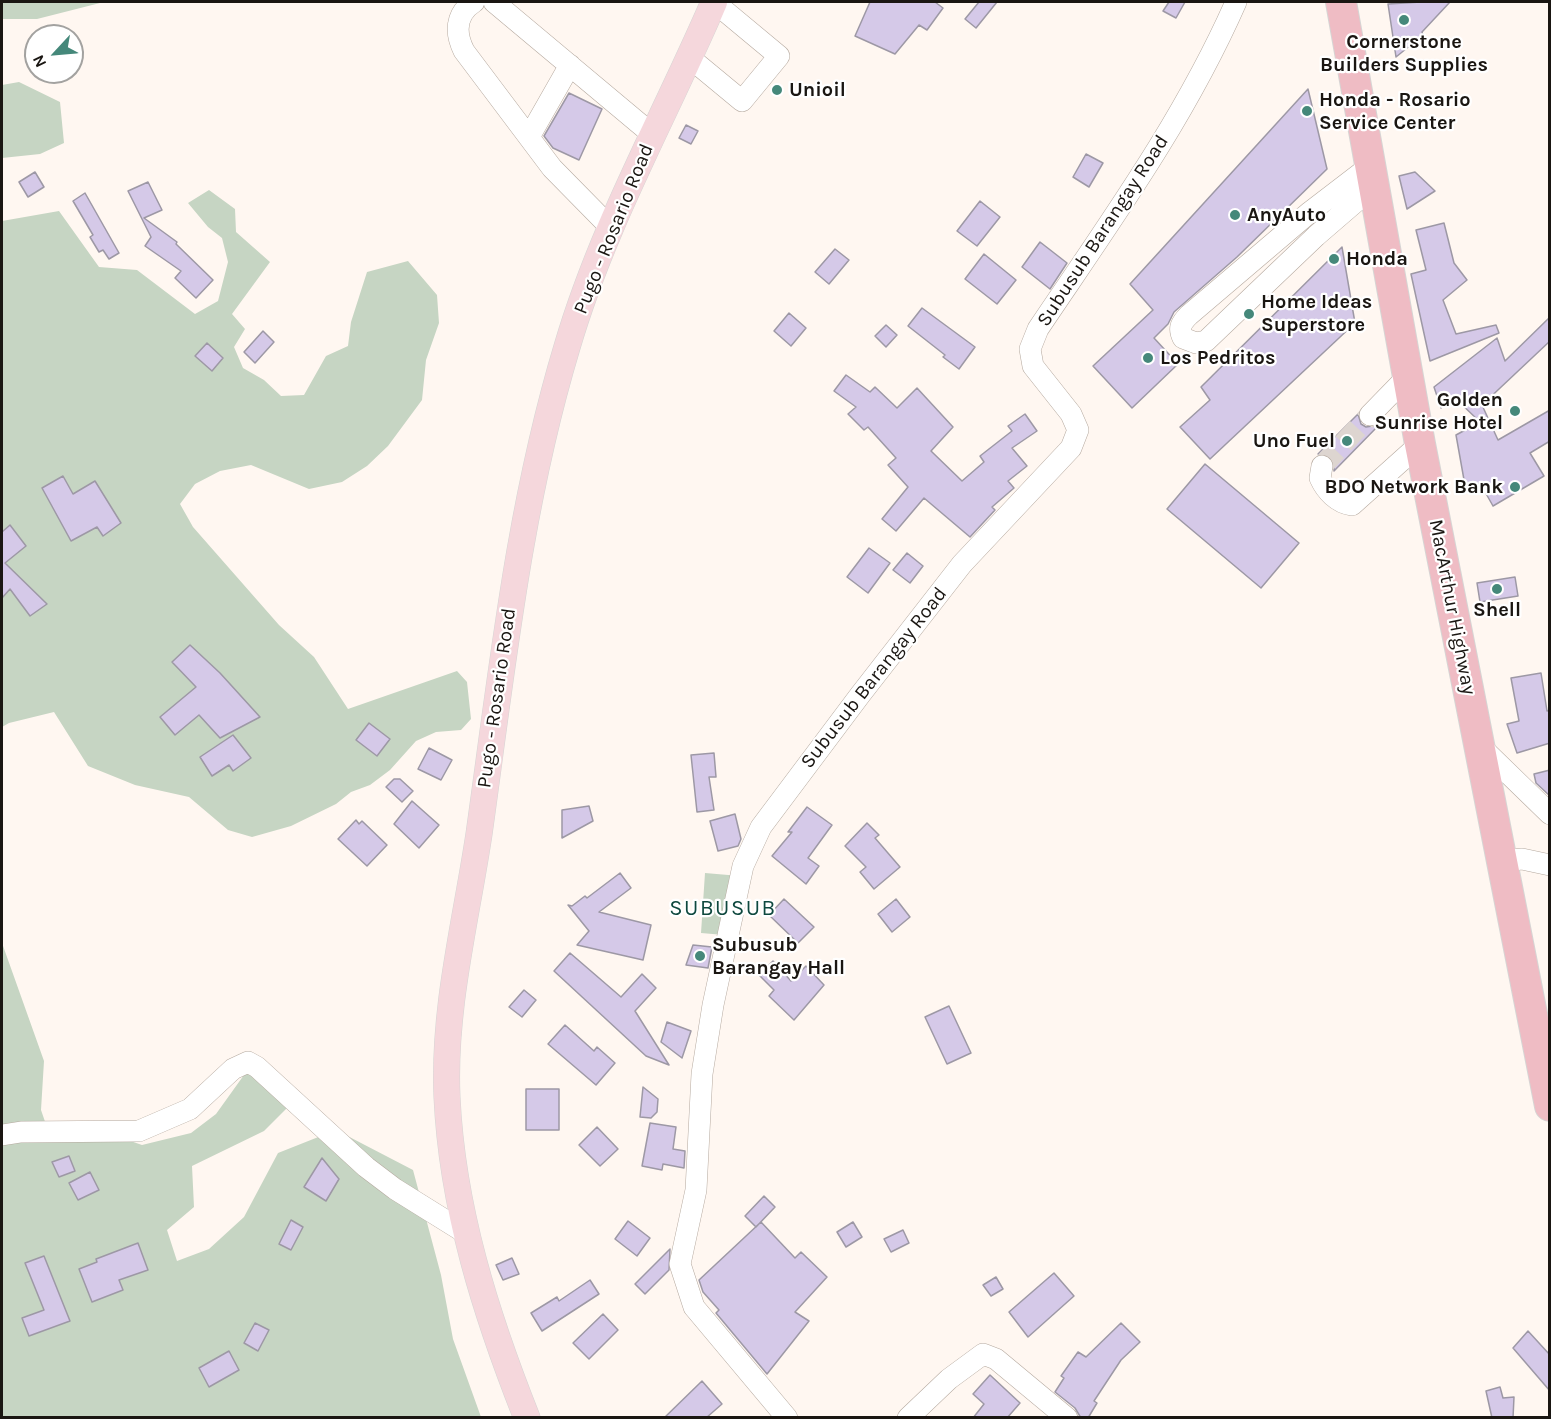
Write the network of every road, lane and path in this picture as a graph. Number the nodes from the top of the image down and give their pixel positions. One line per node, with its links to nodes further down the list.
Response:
1 (474, 2): 9 (street)
2 (494, 2): 7 (street)
3 (714, 2): 6 (main road, Pugo - Rosario Road); 6 (street)
4 (1236, 2): 24 (street, Subusub Barangay Road)
5 (1341, 2): 10 (highway, MacArthur Highway)
6 (690, 58): 8 (main road, Pugo - Rosario Road)
7 (570, 65): 8 (street); 9 (street)
8 (653, 135): 11 (main road, Pugo - Rosario Road)
9 (528, 137): 11 (street)
10 (1372, 176): 10 (street); 12 (highway, MacArthur Highway)
11 (611, 228): 22 (main road, Pugo - Rosario Road)
12 (1408, 376): 13 (street); 14 (highway, MacArthur Highway)
13 (1370, 415)
14 (1420, 444): 15 (street); 16 (highway, MacArthur Highway)
15 (1322, 466)
16 (1480, 746): 17 (street); 18 (highway, MacArthur Highway)
17 (1550, 814)
18 (1502, 861): 19 (street); 20 (highway, MacArthur Highway)
19 (1550, 865)
20 (1550, 1106)
21 (2, 1135): 22 (street)
22 (464, 1232): 23 (main road, Pugo - Rosario Road)
23 (527, 1418)
24 (788, 1418)
25 (909, 1418): 26 (street)
26 (1067, 1418)

